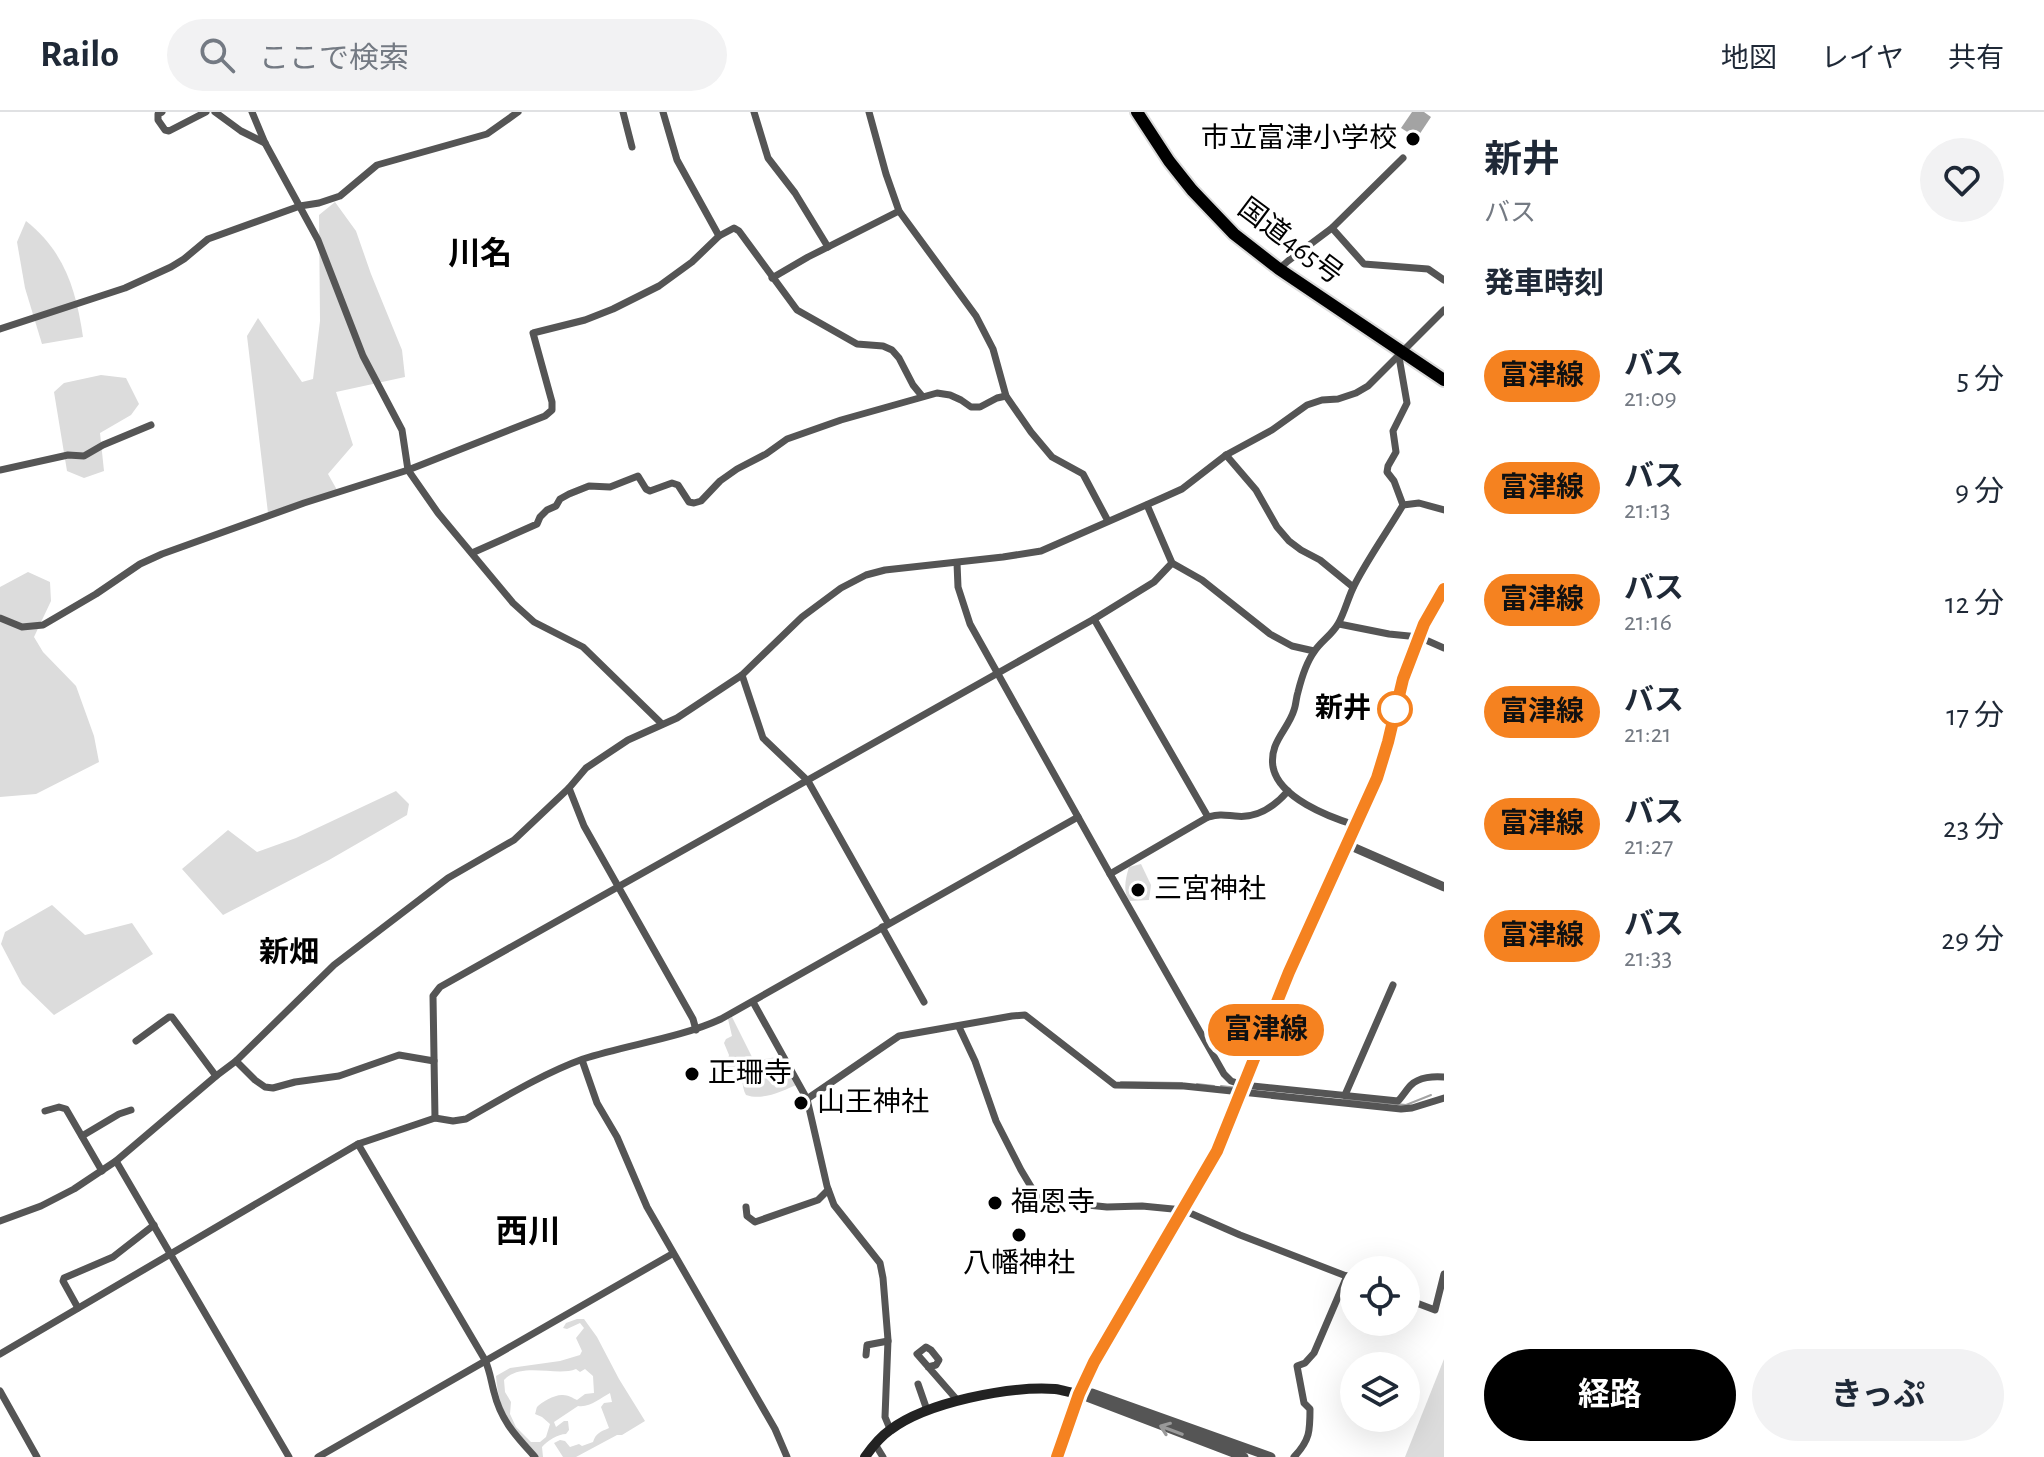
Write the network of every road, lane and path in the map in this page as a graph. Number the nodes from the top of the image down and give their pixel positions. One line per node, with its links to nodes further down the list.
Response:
1 (162, 112): 2 (street)
2 (206, 112)
3 (215, 112): 11 (street)
4 (252, 112): 11 (street)
5 (518, 112): 14 (street)
6 (623, 112): 12 (street)
7 (663, 112): 17 (street)
8 (754, 112): 18 (street)
9 (869, 112): 15 (street)
10 (1137, 112): 19 (highway, 国道465号)
11 (265, 143): 14 (street)
12 (632, 147)
13 (1403, 158): 16 (street)
14 (300, 206): 23 (street); 31 (street)
15 (899, 211): 18 (street); 27 (street)
16 (1332, 228): 19 (street); 21 (street)
17 (719, 236): 20 (street); 31 (street)
18 (828, 247): 20 (street)
19 (1279, 269): 24 (highway, 国道465号)
20 (772, 278): 26 (street)
21 (1444, 280)
22 (1444, 310): 24 (street)
23 (0, 329)
24 (1401, 354): 25 (highway, 国道465号); 29 (street); 33 (street)
25 (1444, 380)
26 (922, 396): 27 (street); 36 (street)
27 (1006, 396): 35 (street)
28 (151, 425): 30 (street)
29 (1226, 455): 32 (street); 39 (street)
30 (0, 470)
31 (408, 470): 36 (street); 41 (street)
32 (1147, 505): 35 (street); 38 (street)
33 (1403, 505): 34 (street); 39 (street)
34 (1444, 510)
35 (1108, 521): 37 (street)
36 (472, 553): 49 (street)
37 (957, 563): 47 (street); 48 (street)
38 (1172, 563): 42 (street); 46 (street)
39 (1353, 587): 43 (street)
40 (1444, 588): 44 (highway)
41 (0, 618)
42 (1094, 619): 47 (street); 54 (street)
43 (1339, 624): 44 (street); 46 (street)
44 (1419, 637): 45 (street); 55 (highway)
45 (1444, 648)
46 (1314, 651): 52 (street)
47 (997, 674): 50 (street); 53 (street)
48 (742, 675): 49 (street); 50 (street)
49 (662, 724): 51 (street)
50 (808, 781): 59 (street); 60 (street)
51 (569, 788): 59 (street); 68 (street)
52 (1288, 791): 54 (street); 55 (street)
53 (1078, 817): 57 (street); 60 (street)
54 (1208, 817): 57 (street)
55 (1355, 825): 56 (highway)
56 (1346, 844): 58 (street); 72 (highway)
57 (1110, 874): 72 (street)
58 (1444, 887)
59 (619, 888): 65 (street); 69 (street)
60 (885, 925): 62 (street); 63 (street)
61 (1393, 985): 73 (street)
62 (753, 1002): 65 (street); 75 (street)
63 (924, 1002)
64 (959, 1027): 72 (street); 75 (street); 85 (street)
65 (696, 1030): 67 (street)
66 (136, 1041): 70 (street)
67 (582, 1060): 78 (street); 89 (street)
68 (236, 1061): 69 (street); 70 (street)
69 (434, 1061): 78 (street)
70 (216, 1076): 81 (street)
71 (1444, 1077): 73 (street)
72 (1242, 1089): 73 (street); 74 (street); 85 (highway)
73 (1345, 1095)
74 (1444, 1098)
75 (807, 1099): 83 (street)
76 (131, 1110): 79 (street)
77 (45, 1111): 79 (street)
78 (435, 1118): 80 (street)
79 (82, 1136): 82 (street)
80 (358, 1144): 88 (street); 98 (street)
81 (116, 1161): 82 (street); 87 (street)
82 (102, 1171): 86 (street)
83 (828, 1190): 84 (street); 95 (street)
84 (746, 1207)
85 (1183, 1210): 90 (street); 102 (highway)
86 (0, 1221)
87 (154, 1225): 88 (street); 94 (street)
88 (171, 1254): 94 (street); 108 (street)
89 (672, 1254): 98 (street); 111 (street)
90 (1340, 1273)
91 (1444, 1274): 93 (street)
92 (1340, 1298): 117 (street)
93 (1420, 1304)
94 (78, 1308): 96 (street)
95 (888, 1341): 97 (street); 105 (street)
96 (0, 1354)
97 (866, 1355)
98 (485, 1360): 109 (street); 110 (street)
99 (928, 1367): 103 (street)
100 (922, 1386): 104 (street)
101 (0, 1391): 107 (street)
102 (1079, 1394): 103 (main road); 114 (highway); 115 (street, one-way to 102); 116 (street)
103 (958, 1401): 104 (main road)
104 (927, 1410): 105 (main road)
105 (890, 1429): 106 (main road)
106 (875, 1444): 112 (main road); 113 (street)
107 (37, 1457)
108 (289, 1457)
109 (318, 1457)
110 (535, 1457)
111 (787, 1457)
112 (865, 1457)
113 (883, 1457)
114 (1057, 1457)
115 (1244, 1457)
116 (1271, 1457)
117 (1294, 1457)

